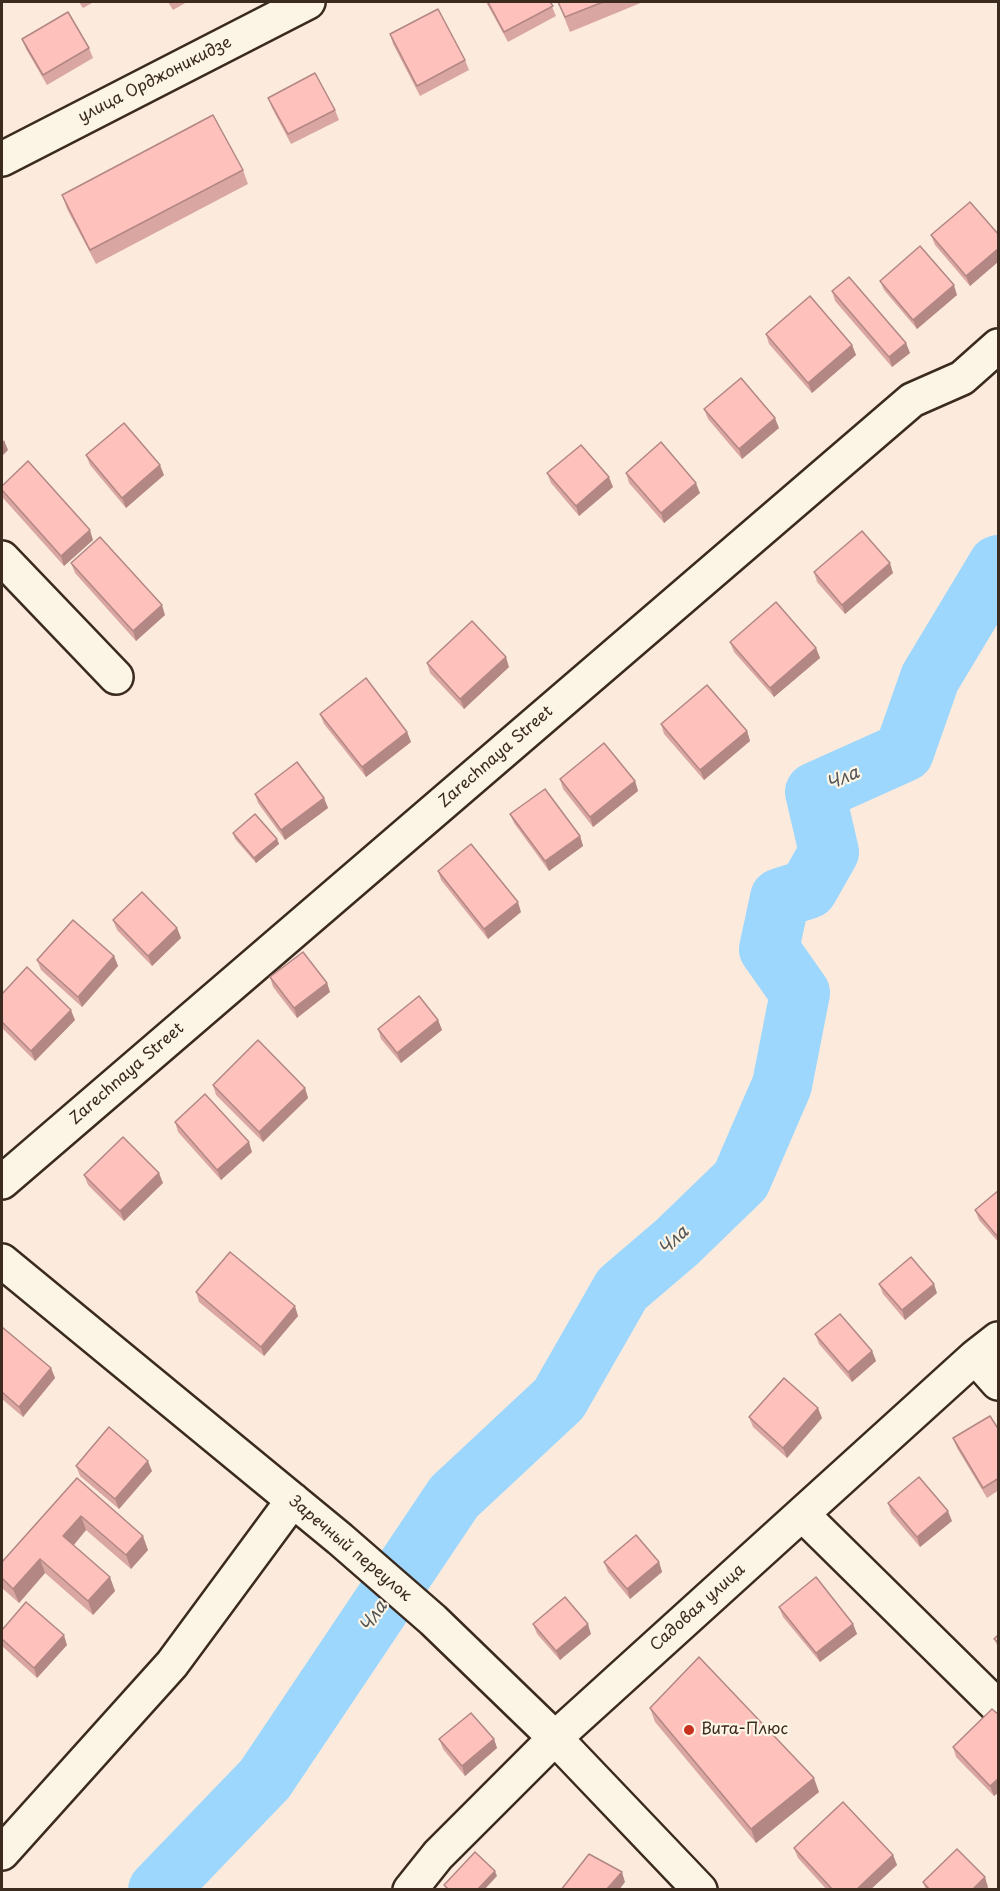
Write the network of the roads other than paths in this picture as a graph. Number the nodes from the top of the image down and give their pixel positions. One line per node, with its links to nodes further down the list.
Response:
1 (308, 2): 2 (street, улица Орджоникидзе)
2 (2, 159)
3 (999, 346): 6 (street, Zarechnaya Street)
4 (2, 558): 5 (street)
5 (116, 677)
6 (2, 1182)
7 (2, 1261): 10 (street, Заречный переулок)
8 (987, 1348): 9 (street); 11 (street, Садовая улица)
9 (999, 1383)
10 (293, 1500): 13 (street, Заречный переулок); 14 (street)
11 (802, 1514): 12 (street); 13 (street, Садовая улица)
12 (999, 1707)
13 (555, 1738): 15 (street, Садовая улица); 16 (street, Заречный переулок)
14 (2, 1853)
15 (410, 1890)
16 (700, 1890)

